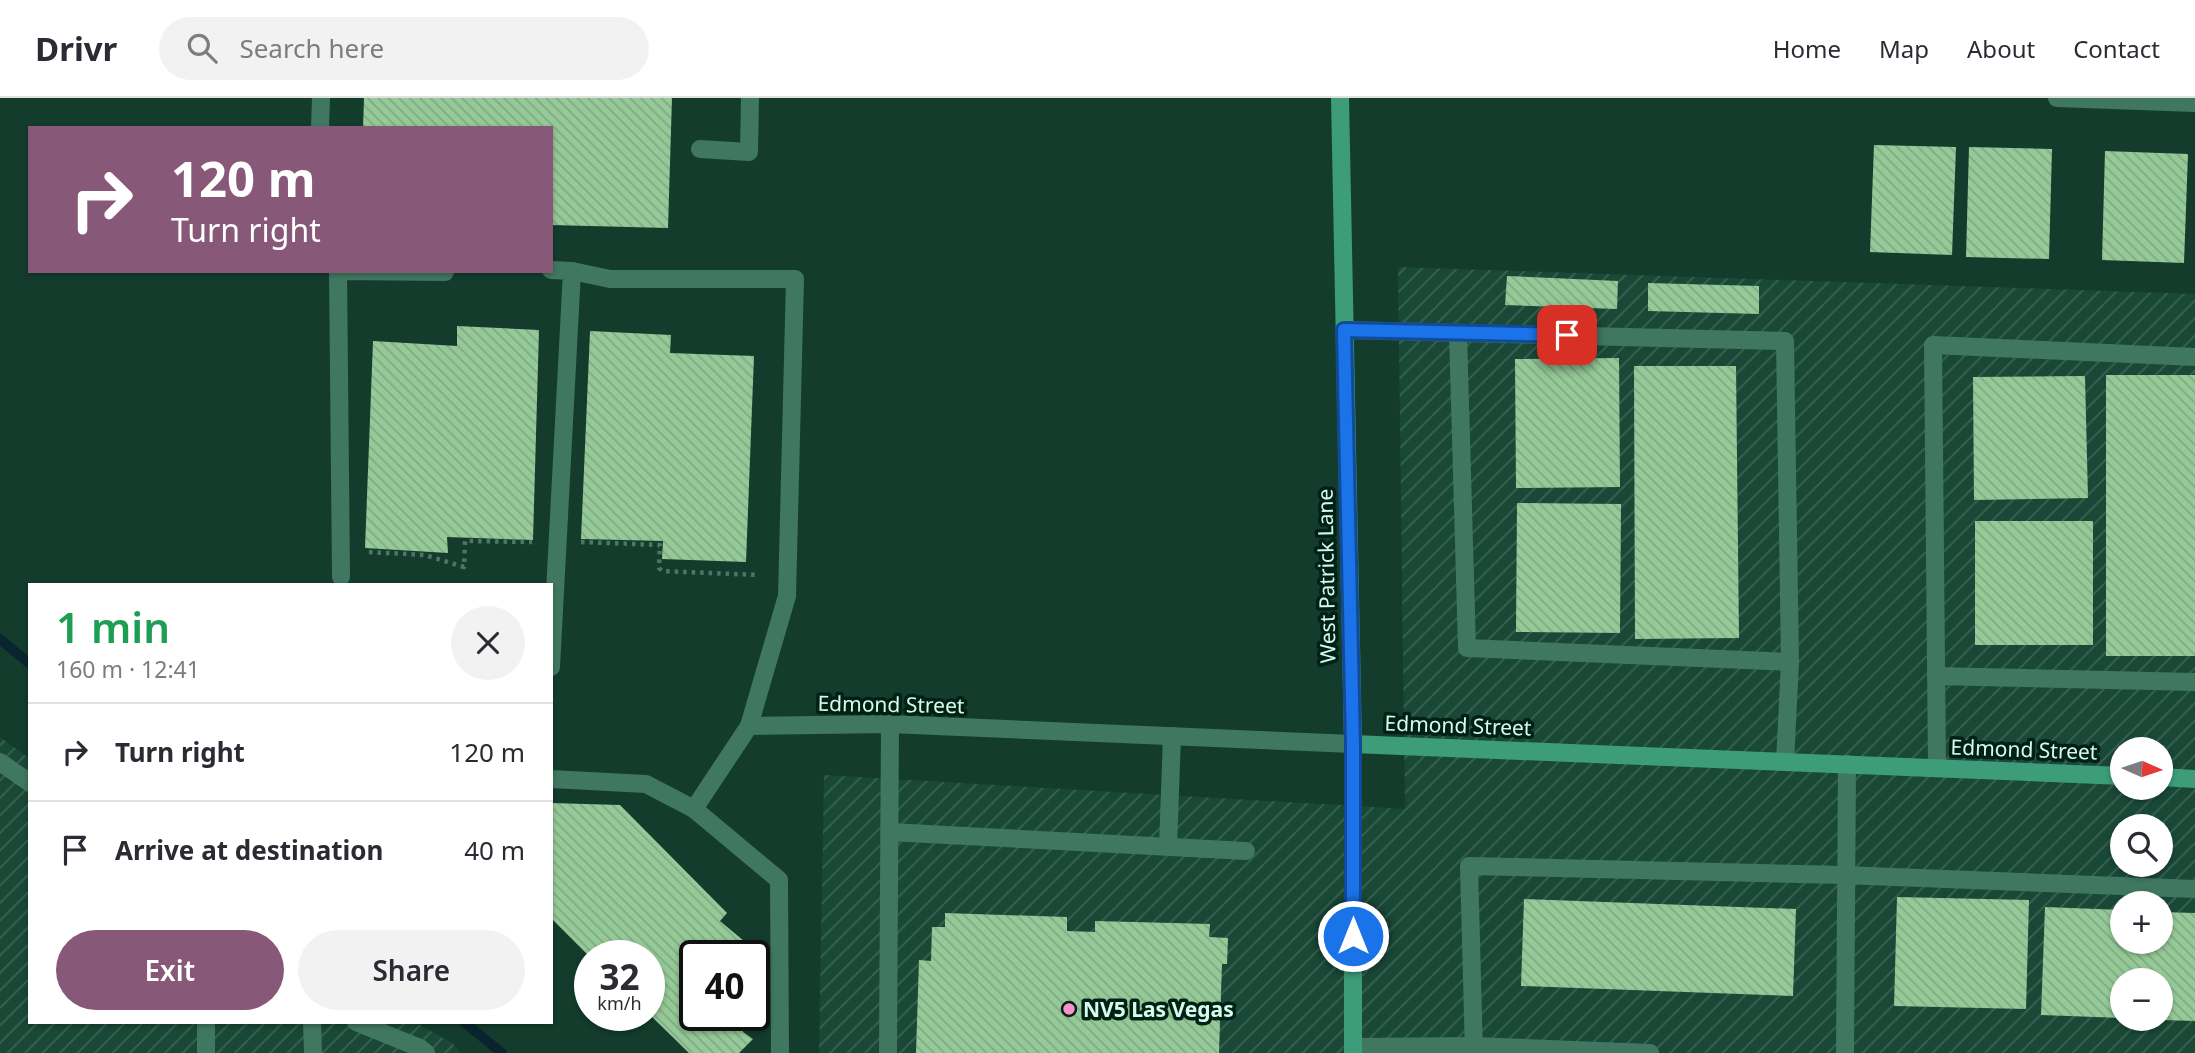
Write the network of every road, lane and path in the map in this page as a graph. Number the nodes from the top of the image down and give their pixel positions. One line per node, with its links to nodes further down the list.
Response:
1 (321, 98): 7 (street)
2 (751, 98): 8 (street)
3 (1340, 98): 12 (street, West Patrick Lane)
4 (2057, 98): 5 (street)
5 (2078, 98): 6 (street)
6 (2195, 103)
7 (320, 126)
8 (700, 149)
9 (553, 270): 10 (street)
10 (572, 271): 20 (street); 25 (street)
11 (338, 273): 19 (street)
12 (1344, 330): 13 (street); 27 (street, West Patrick Lane)
13 (1458, 333): 21 (street); 21 (street)
14 (2195, 357): 22 (street)
15 (533, 542): 17 (path)
16 (579, 542): 18 (path)
17 (369, 552)
18 (758, 575)
19 (341, 577)
20 (553, 629)
21 (1790, 662): 29 (street)
22 (1936, 676): 23 (street); 31 (street)
23 (2195, 682)
24 (890, 724): 25 (street, Edmond Street); 26 (street, Edmond Street); 38 (street)
25 (749, 726): 37 (street)
26 (1172, 736): 27 (street, Edmond Street); 39 (street)
27 (1353, 744): 29 (street, Edmond Street); 46 (street, West Patrick Lane)
28 (0, 762): 36 (street)
29 (1785, 762): 30 (street, Edmond Street)
30 (1847, 764): 31 (street, Edmond Street); 41 (street)
31 (1937, 768): 32 (street, Edmond Street)
32 (2110, 775)
33 (2174, 778): 35 (street)
34 (553, 779): 37 (street)
35 (2195, 779)
36 (28, 782)
37 (694, 809): 51 (street)
38 (890, 832): 39 (street); 52 (street)
39 (1168, 847): 40 (street)
40 (1246, 851)
41 (1844, 875): 42 (street); 47 (street); 54 (street)
42 (2195, 889)
43 (206, 1024): 48 (street)
44 (313, 1024): 49 (street)
45 (361, 1024): 50 (street)
46 (1353, 1050): 47 (street)
47 (1474, 1050): 53 (street)
48 (206, 1053)
49 (313, 1053)
50 (426, 1053)
51 (780, 1053)
52 (888, 1053)
53 (1650, 1053)
54 (1845, 1053)

